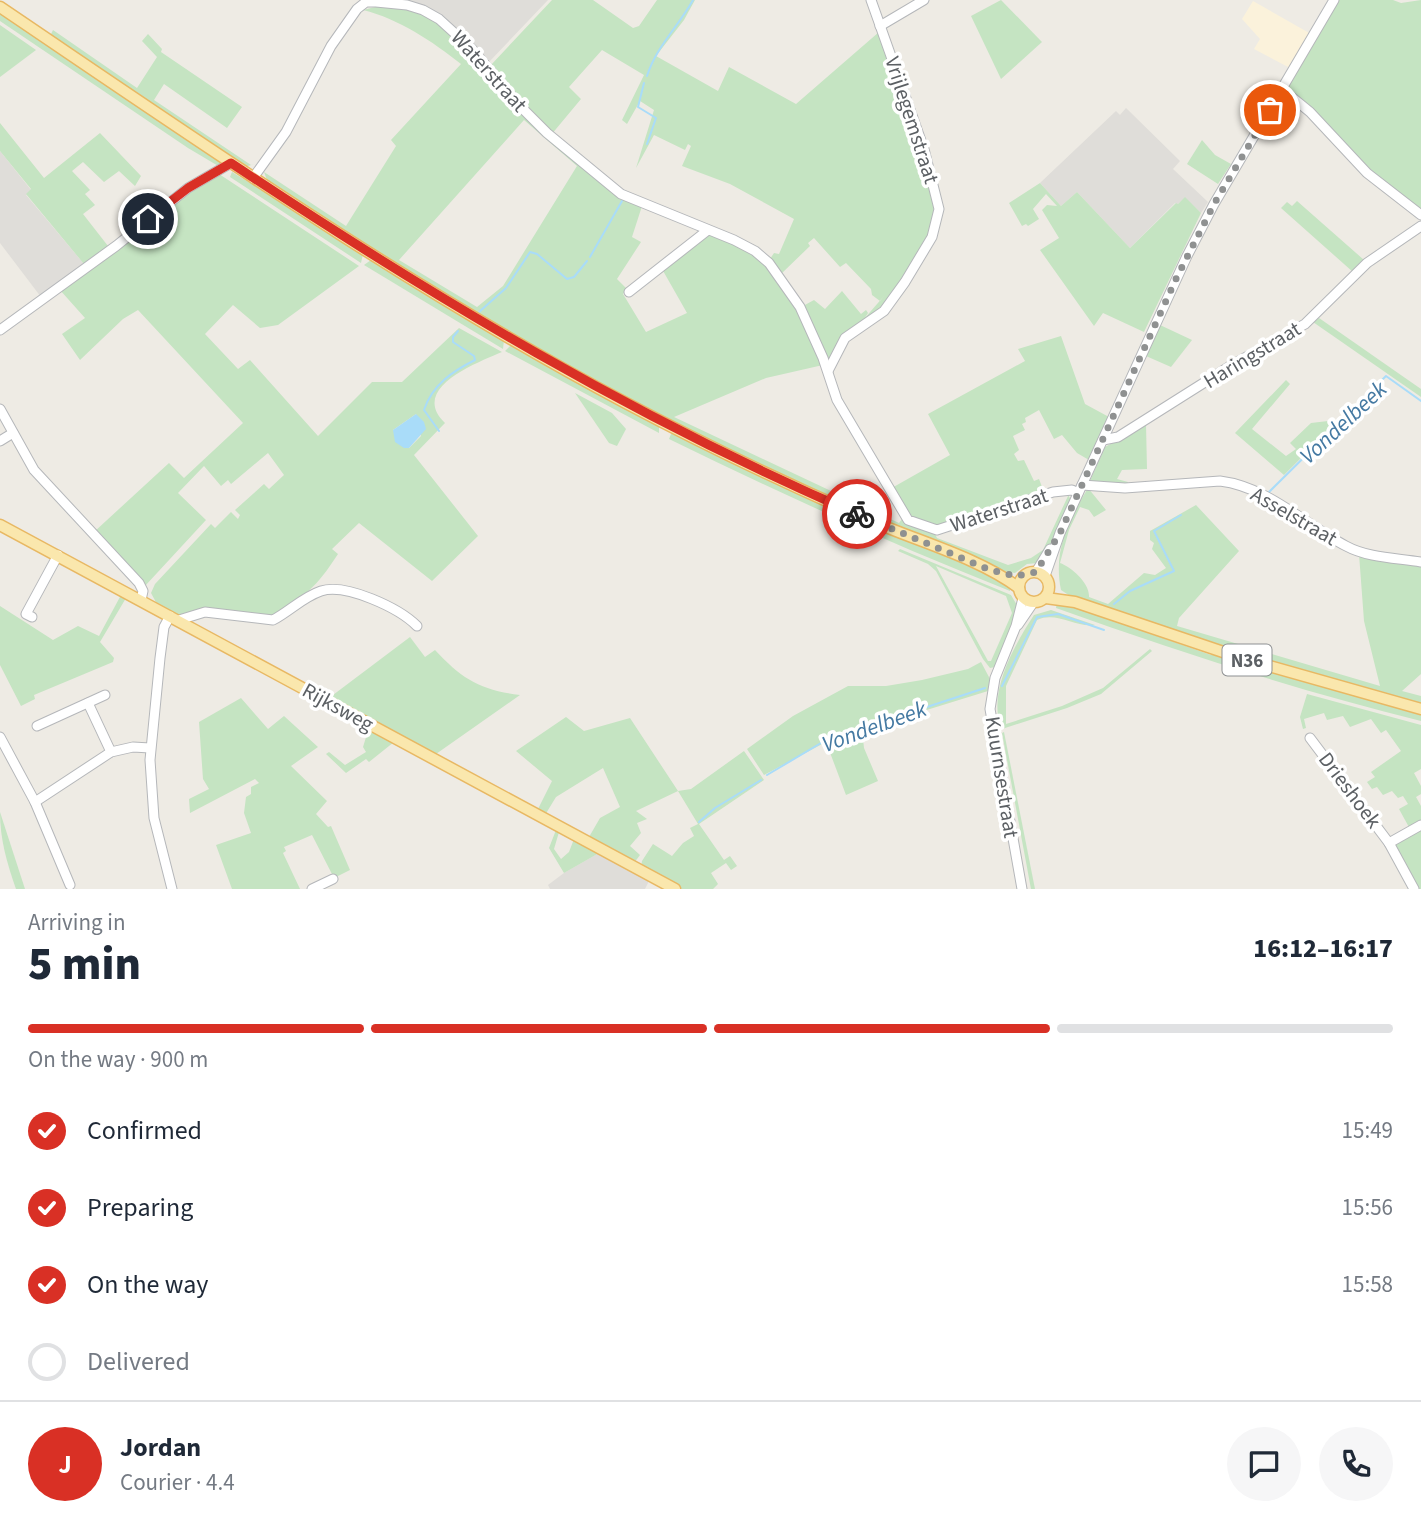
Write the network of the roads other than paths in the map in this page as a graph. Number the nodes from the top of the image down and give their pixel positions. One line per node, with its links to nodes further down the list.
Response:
1 (871, 0): 6 (street, Vrijlegemstraat)
2 (924, 0): 6 (street)
3 (1334, 0): 7 (street)
4 (365, 1): 9 (street, Waterstraat); 12 (street, Waterstraat)
5 (0, 7): 8 (main road)
6 (880, 26): 15 (street, Vrijlegemstraat)
7 (1283, 90): 10 (street); 18 (street)
8 (231, 163): 9 (main road); 14 (street)
9 (253, 178): 24 (main road)
10 (1421, 215)
11 (1421, 226): 18 (street, Haringstraat)
12 (708, 230): 13 (street); 15 (street, Waterstraat)
13 (629, 292)
14 (0, 330)
15 (828, 371): 20 (street, Waterstraat)
16 (0, 409): 17 (street)
17 (13, 433): 19 (street); 28 (street)
18 (1103, 440): 20 (street)
19 (0, 442)
20 (1080, 489): 23 (street, Asselstraat); 25 (street)
21 (1, 528): 22 (main road, Rijksweg)
22 (58, 555): 28 (main road, Rijksweg); 29 (street)
23 (1421, 562)
24 (990, 570): 25 (main road); 27 (main road)
25 (1035, 574): 26 (main road); 27 (main road)
26 (1048, 593): 27 (main road, N36); 34 (main road, N36)
27 (1025, 596): 48 (street, Kuurnsestraat)
28 (141, 600): 30 (main road, Rijksweg)
29 (32, 617)
30 (174, 618): 31 (street); 38 (street); 47 (main road, Rijksweg)
31 (416, 626)
32 (104, 695): 33 (street)
33 (88, 703): 35 (street); 39 (street)
34 (1421, 709)
35 (37, 726)
36 (0, 737): 40 (street)
37 (1310, 738): 42 (street, Drieshoek)
38 (150, 748): 39 (street); 45 (street)
39 (111, 752): 40 (street)
40 (35, 802): 44 (street)
41 (1421, 825): 42 (street, Drieshoek)
42 (1389, 843): 49 (street, Drieshoek)
43 (333, 879): 46 (street)
44 (70, 885)
45 (172, 889)
46 (312, 889)
47 (675, 889)
48 (1022, 889)
49 (1414, 889)

